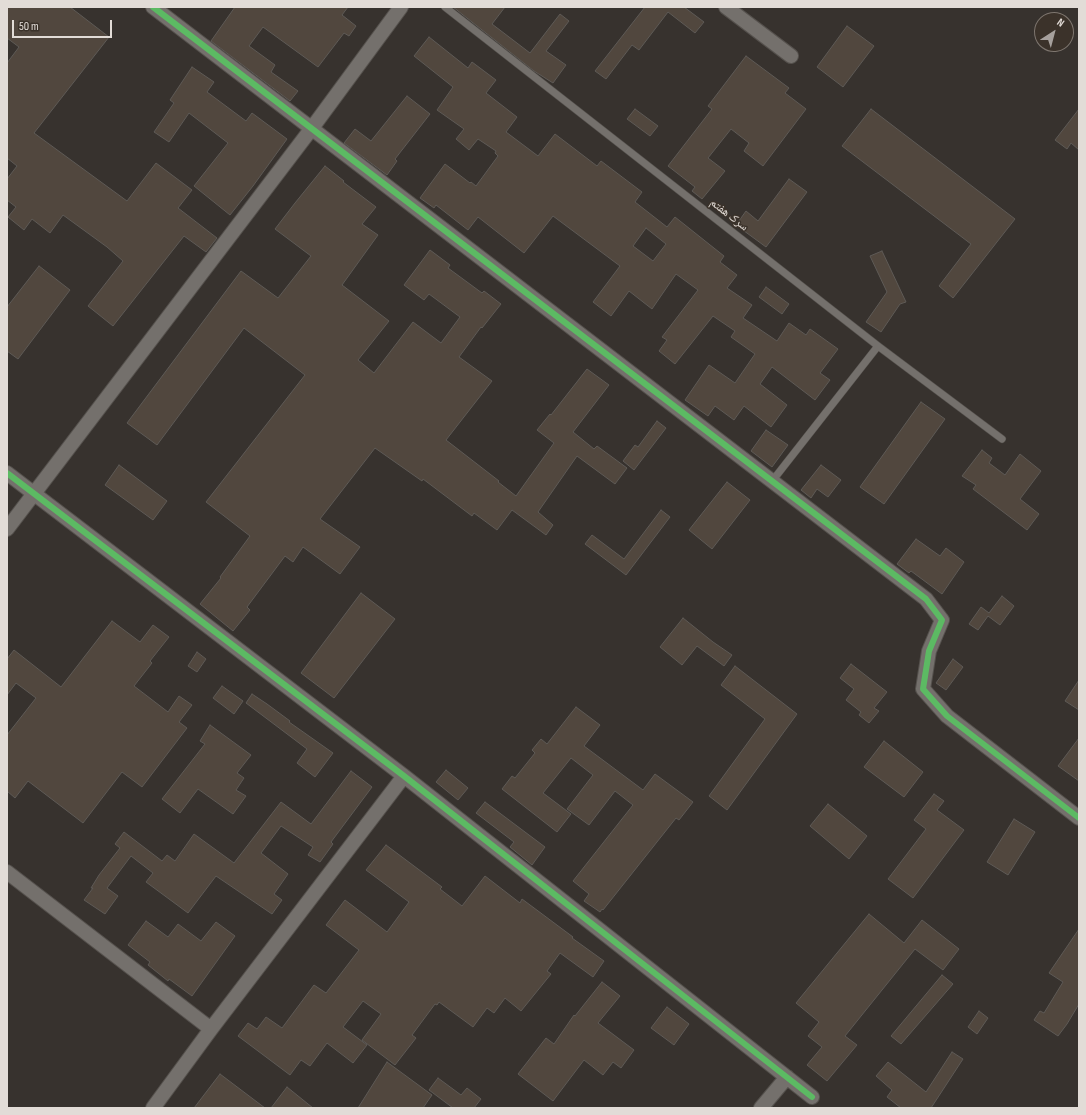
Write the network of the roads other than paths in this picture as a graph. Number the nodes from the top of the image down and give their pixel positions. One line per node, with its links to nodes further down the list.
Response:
1 (153, 7): 6 (street)
2 (401, 7): 6 (street)
3 (445, 7): 7 (lane, سرک هفتم)
4 (726, 7): 5 (street)
5 (791, 56)
6 (312, 128): 10 (street); 11 (street)
7 (878, 346): 8 (lane, سرک هفتم); 10 (lane)
8 (1002, 439)
9 (7, 473): 11 (street)
10 (773, 480): 14 (street)
11 (33, 493): 12 (street); 13 (street)
12 (7, 529)
13 (404, 776): 16 (street); 17 (street)
14 (1079, 818)
15 (7, 872): 16 (street)
16 (211, 1029): 19 (street)
17 (787, 1076): 18 (street); 20 (street)
18 (812, 1097)
19 (153, 1108)
20 (761, 1108)

